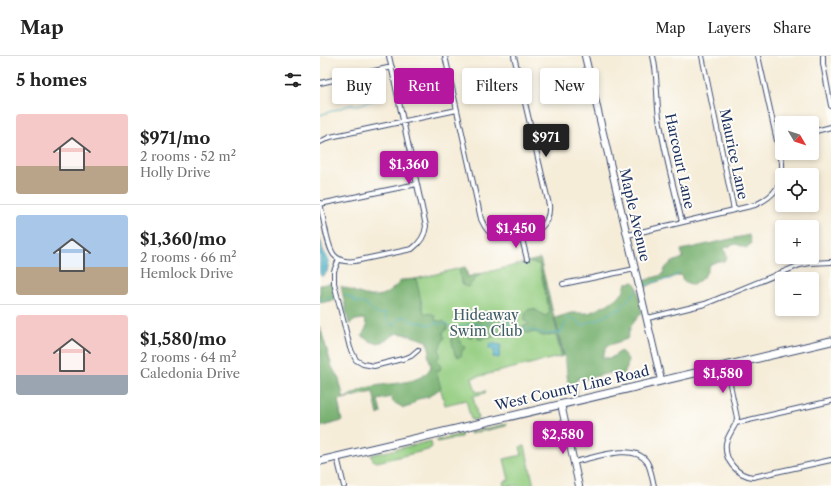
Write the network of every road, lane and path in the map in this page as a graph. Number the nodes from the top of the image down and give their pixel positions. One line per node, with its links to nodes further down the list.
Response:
1 (389, 56): 9 (street)
2 (446, 56): 12 (street)
3 (514, 56): 23 (street)
4 (585, 56): 24 (street, Maple Avenue)
5 (653, 56): 22 (street, Harcourt Lane)
6 (702, 56): 21 (street, Maurice Lane)
7 (758, 56): 16 (street)
8 (823, 56): 11 (street)
9 (392, 68): 10 (street); 13 (street)
10 (320, 83)
11 (831, 106)
12 (457, 110): 13 (street); 23 (street)
13 (404, 121): 17 (street); 19 (street)
14 (831, 127): 15 (street)
15 (819, 130)
16 (775, 131)
17 (320, 142)
18 (781, 160): 21 (street)
19 (417, 184): 20 (street); 25 (street)
20 (320, 203): 25 (street)
21 (734, 210): 22 (street)
22 (682, 222): 24 (street)
23 (521, 235): 26 (street)
24 (628, 235): 28 (street, Maple Avenue)
25 (339, 259): 32 (street)
26 (527, 259)
27 (831, 262): 30 (street)
28 (635, 268): 29 (street); 30 (street, Maple Avenue)
29 (564, 284)
30 (648, 318): 34 (street, Maple Avenue)
31 (831, 341): 33 (main road, West County Line Road)
32 (418, 350)
33 (726, 365): 34 (main road, West County Line Road); 37 (street)
34 (662, 380): 36 (main road, West County Line Road)
35 (831, 401): 37 (street)
36 (561, 404): 38 (main road, West County Line Road); 41 (street)
37 (736, 423): 39 (street)
38 (337, 457): 40 (main road, West County Line Road); 42 (street)
39 (831, 460)
40 (320, 461)
41 (574, 462): 43 (street); 44 (street)
42 (344, 486)
43 (579, 486)
44 (654, 486)

